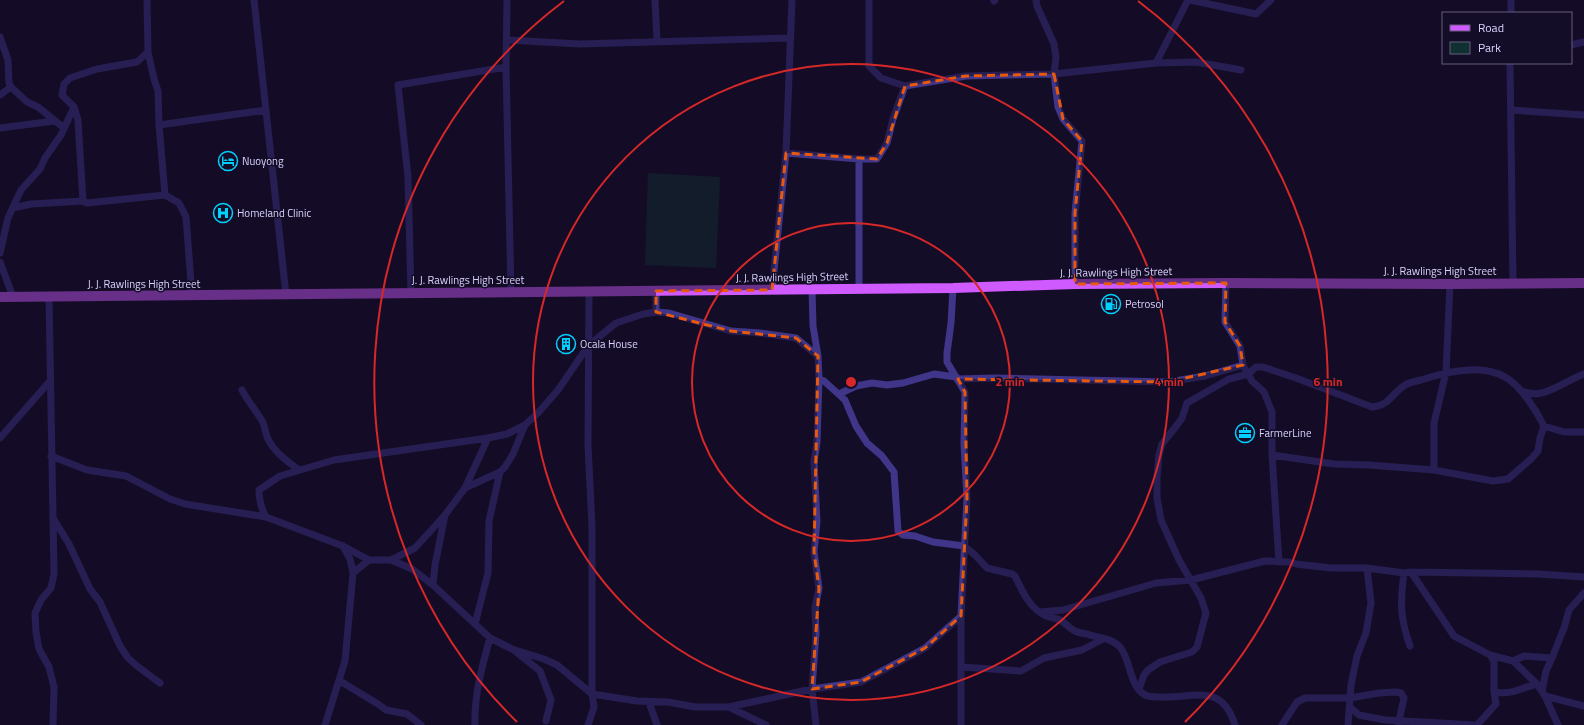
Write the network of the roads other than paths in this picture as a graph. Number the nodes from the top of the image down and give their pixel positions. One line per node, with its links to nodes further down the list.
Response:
1 (148, 0): 18 (street)
2 (254, 0): 28 (street)
3 (507, 0): 14 (street)
4 (655, 0): 15 (street)
5 (792, 0): 13 (street)
6 (869, 0): 24 (street)
7 (1036, 0): 23 (street)
8 (1189, 0): 9 (street); 19 (street)
9 (1271, 0)
10 (1511, 0): 11 (street)
11 (1511, 12)
12 (0, 37): 25 (street)
13 (790, 38): 15 (street); 35 (street)
14 (507, 40): 15 (street); 21 (street)
15 (657, 41)
16 (1584, 42): 17 (street)
17 (1572, 45)
18 (148, 52): 27 (street); 32 (street)
19 (1156, 63): 22 (street); 23 (street)
20 (1510, 64): 29 (street)
21 (506, 68): 53 (street); 54 (street)
22 (1241, 70)
23 (1054, 74): 24 (street); 45 (street)
24 (905, 86): 36 (street)
25 (11, 87): 26 (street); 31 (street)
26 (0, 95)
27 (74, 107): 34 (street); 38 (street)
28 (266, 110): 32 (street); 55 (street)
29 (1511, 110): 30 (street); 43 (street)
30 (1584, 115)
31 (54, 120): 33 (street); 34 (street)
32 (159, 125): 37 (street)
33 (0, 128)
34 (64, 128): 39 (street)
35 (786, 153): 36 (street); 50 (street)
36 (859, 159): 49 (street)
37 (165, 195): 38 (street); 57 (street)
38 (82, 201): 39 (street)
39 (13, 208): 40 (street)
40 (0, 253)
41 (0, 262): 59 (street)
42 (1226, 283): 45 (main road, J. J. Rawlings High Street); 46 (main road, J. J. Rawlings High Street); 63 (street)
43 (1513, 283): 44 (main road, J. J. Rawlings High Street); 46 (main road, J. J. Rawlings High Street)
44 (1584, 283)
45 (1075, 284): 47 (main road, J. J. Rawlings High Street)
46 (1450, 284): 64 (street)
47 (953, 288): 49 (main road, J. J. Rawlings High Street); 67 (street)
48 (812, 289): 49 (main road, J. J. Rawlings High Street); 50 (main road, J. J. Rawlings High Street); 62 (street)
49 (859, 289)
50 (772, 290): 52 (main road, J. J. Rawlings High Street)
51 (589, 291): 52 (main road, J. J. Rawlings High Street); 53 (main road, J. J. Rawlings High Street); 61 (street)
52 (656, 291): 60 (street)
53 (511, 292): 54 (main road, J. J. Rawlings High Street)
54 (411, 293): 55 (main road, J. J. Rawlings High Street)
55 (286, 295): 57 (main road, J. J. Rawlings High Street)
56 (49, 296): 57 (main road, J. J. Rawlings High Street); 59 (main road, J. J. Rawlings High Street); 69 (street)
57 (192, 296)
58 (0, 297): 59 (main road, J. J. Rawlings High Street)
59 (13, 297)
60 (656, 312): 61 (street); 62 (street)
61 (588, 346): 73 (street); 120 (street)
62 (818, 356): 68 (street)
63 (1243, 365): 65 (street); 67 (street)
64 (1446, 372): 65 (street); 71 (street); 81 (street)
65 (1248, 374): 79 (street); 96 (street)
66 (1584, 374): 71 (street)
67 (957, 378): 72 (street); 88 (street)
68 (819, 379): 72 (street); 117 (street)
69 (50, 381): 76 (street); 78 (street)
70 (242, 390): 80 (street)
71 (1520, 390): 74 (street)
72 (839, 394): 88 (street)
73 (524, 425): 77 (street); 82 (street)
74 (1544, 426): 75 (street); 81 (street)
75 (1584, 432)
76 (0, 438)
77 (488, 438): 80 (street); 83 (street)
78 (51, 456): 85 (street); 86 (street)
79 (1272, 456): 81 (street); 91 (street)
80 (299, 470): 86 (street)
81 (1434, 470)
82 (500, 472): 83 (street); 101 (street)
83 (465, 488): 84 (street)
84 (445, 515): 90 (street); 97 (street)
85 (52, 517): 115 (street); 129 (street)
86 (266, 517): 87 (street)
87 (343, 546): 89 (street); 94 (street)
88 (964, 546): 99 (street); 100 (street)
89 (369, 560): 90 (street); 94 (street)
90 (391, 560): 97 (street)
91 (1278, 562): 92 (street); 96 (street)
92 (1367, 568): 93 (street); 122 (street)
93 (1408, 572): 95 (street); 104 (street); 106 (street)
94 (354, 573): 114 (street)
95 (1584, 577)
96 (1191, 580): 99 (street); 113 (street)
97 (433, 585): 101 (street)
98 (1584, 592): 107 (street)
99 (1040, 612): 103 (street)
100 (961, 616): 110 (street); 117 (street)
101 (475, 624): 102 (street)
102 (490, 638): 105 (street); 132 (street)
103 (1103, 639): 110 (street); 112 (street)
104 (1410, 646)
105 (512, 649): 108 (street); 111 (street)
106 (1490, 655): 109 (street); 119 (street)
107 (1552, 658): 109 (street); 121 (street)
108 (544, 659): 111 (street); 120 (street)
109 (1513, 661): 116 (street)
110 (961, 667): 137 (street)
111 (540, 671): 127 (street)
112 (1131, 672): 113 (street); 118 (street)
113 (1144, 675): 118 (street)
114 (340, 681): 130 (street); 131 (street)
115 (160, 683)
116 (1537, 684): 119 (street); 121 (street)
117 (812, 689): 125 (street); 136 (street)
118 (1138, 689): 138 (street)
119 (1494, 692): 141 (street)
120 (592, 694): 123 (street); 133 (street)
121 (1544, 694): 124 (street); 142 (street)
122 (1350, 698): 126 (street); 128 (street); 139 (street)
123 (649, 702): 125 (street); 134 (street)
124 (1584, 706)
125 (729, 707): 135 (street)
126 (1350, 707): 128 (street); 140 (street)
127 (546, 721)
128 (1399, 723): 141 (street)
129 (53, 725)
130 (325, 725)
131 (421, 725)
132 (475, 725)
133 (588, 725)
134 (657, 725)
135 (766, 725)
136 (816, 725)
137 (960, 725)
138 (1235, 725)
139 (1282, 725)
140 (1348, 725)
141 (1477, 725)
142 (1558, 725)

